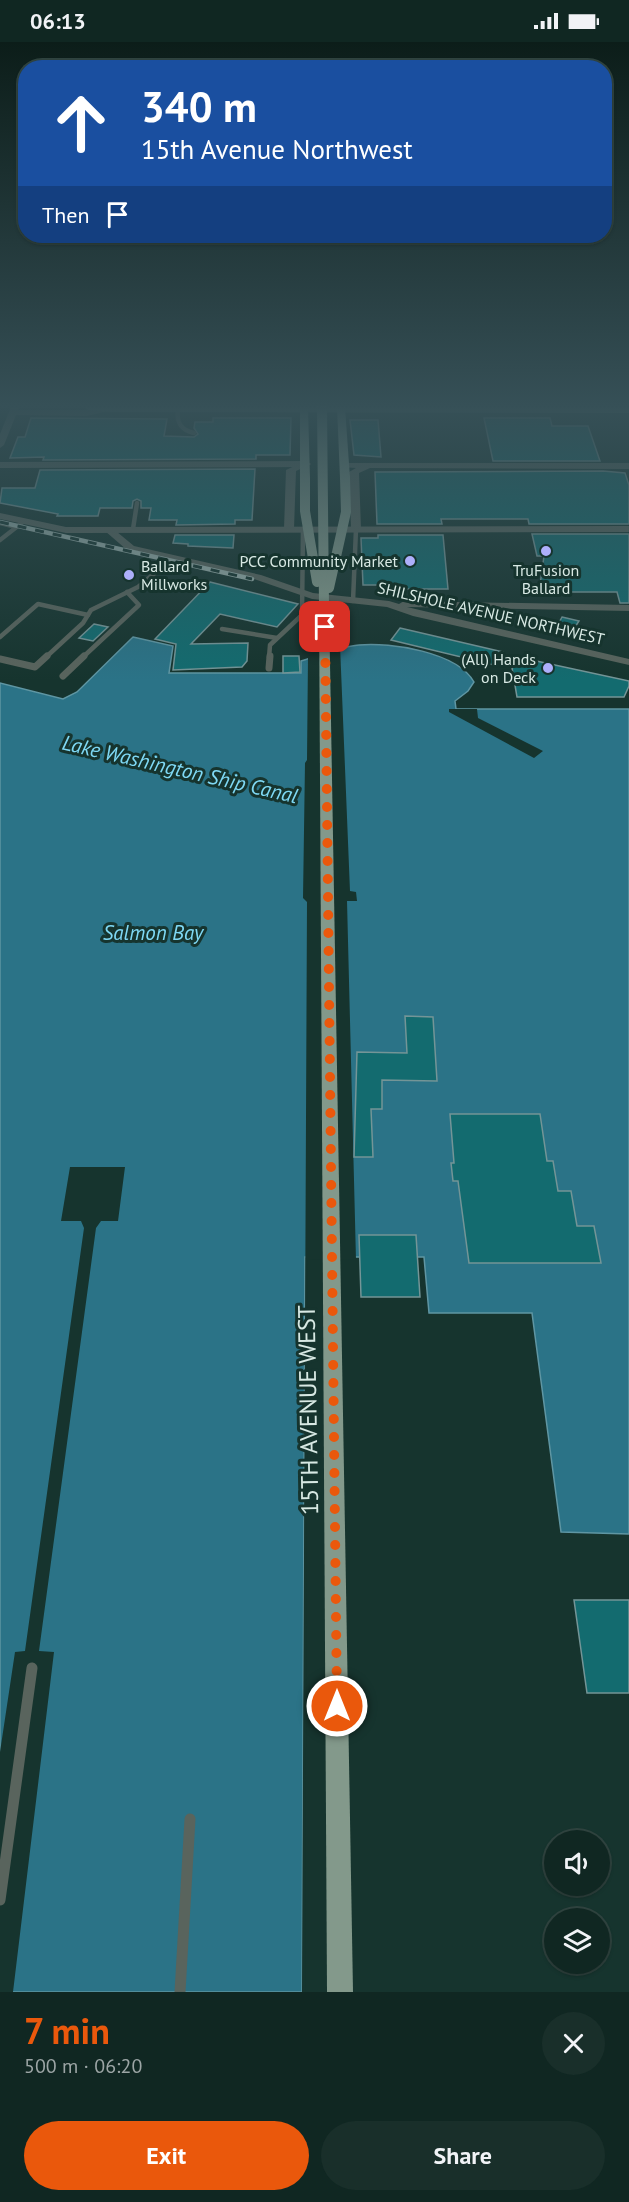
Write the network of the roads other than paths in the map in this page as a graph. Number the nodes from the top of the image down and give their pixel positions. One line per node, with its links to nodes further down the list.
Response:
1 (290, 498): 12 (street)
2 (305, 498): 22 (main road, bridge)
3 (323, 498): 22 (main road, 15TH AVENUE WEST, bridge)
4 (346, 498): 22 (main road, bridge)
5 (355, 498): 14 (street)
6 (138, 503): 11 (lane)
7 (0, 516): 9 (street)
8 (0, 523): 9 (lane)
9 (20, 524): 10 (street); 16 (lane)
10 (108, 529): 11 (street); 17 (street, SHILSHOLE AVENUE NORTHWEST)
11 (133, 529): 12 (street)
12 (289, 529): 13 (street)
13 (303, 529): 14 (street); 19 (lane)
14 (356, 529): 15 (street); 20 (lane)
15 (629, 530)
16 (0, 540)
17 (173, 558): 18 (lane); 19 (street, SHILSHOLE AVENUE NORTHWEST)
18 (127, 592): 24 (lane); 31 (lane)
19 (302, 593): 20 (street, SHILSHOLE AVENUE NORTHWEST); 27 (lane)
20 (353, 601): 21 (street, SHILSHOLE AVENUE NORTHWEST)
21 (389, 604): 23 (street); 29 (street, SHILSHOLE AVENUE NORTHWEST)
22 (324, 605): 36 (main road, 15TH AVENUE WEST)
23 (629, 608)
24 (88, 615): 26 (lane); 28 (lane)
25 (222, 629): 27 (lane)
26 (0, 637)
27 (277, 638): 30 (lane)
28 (0, 659)
29 (629, 662)
30 (269, 668)
31 (63, 676)
32 (32, 1668): 34 (lane)
33 (190, 1819): 35 (lane)
34 (0, 1900)
35 (180, 1992)
36 (340, 1992)

